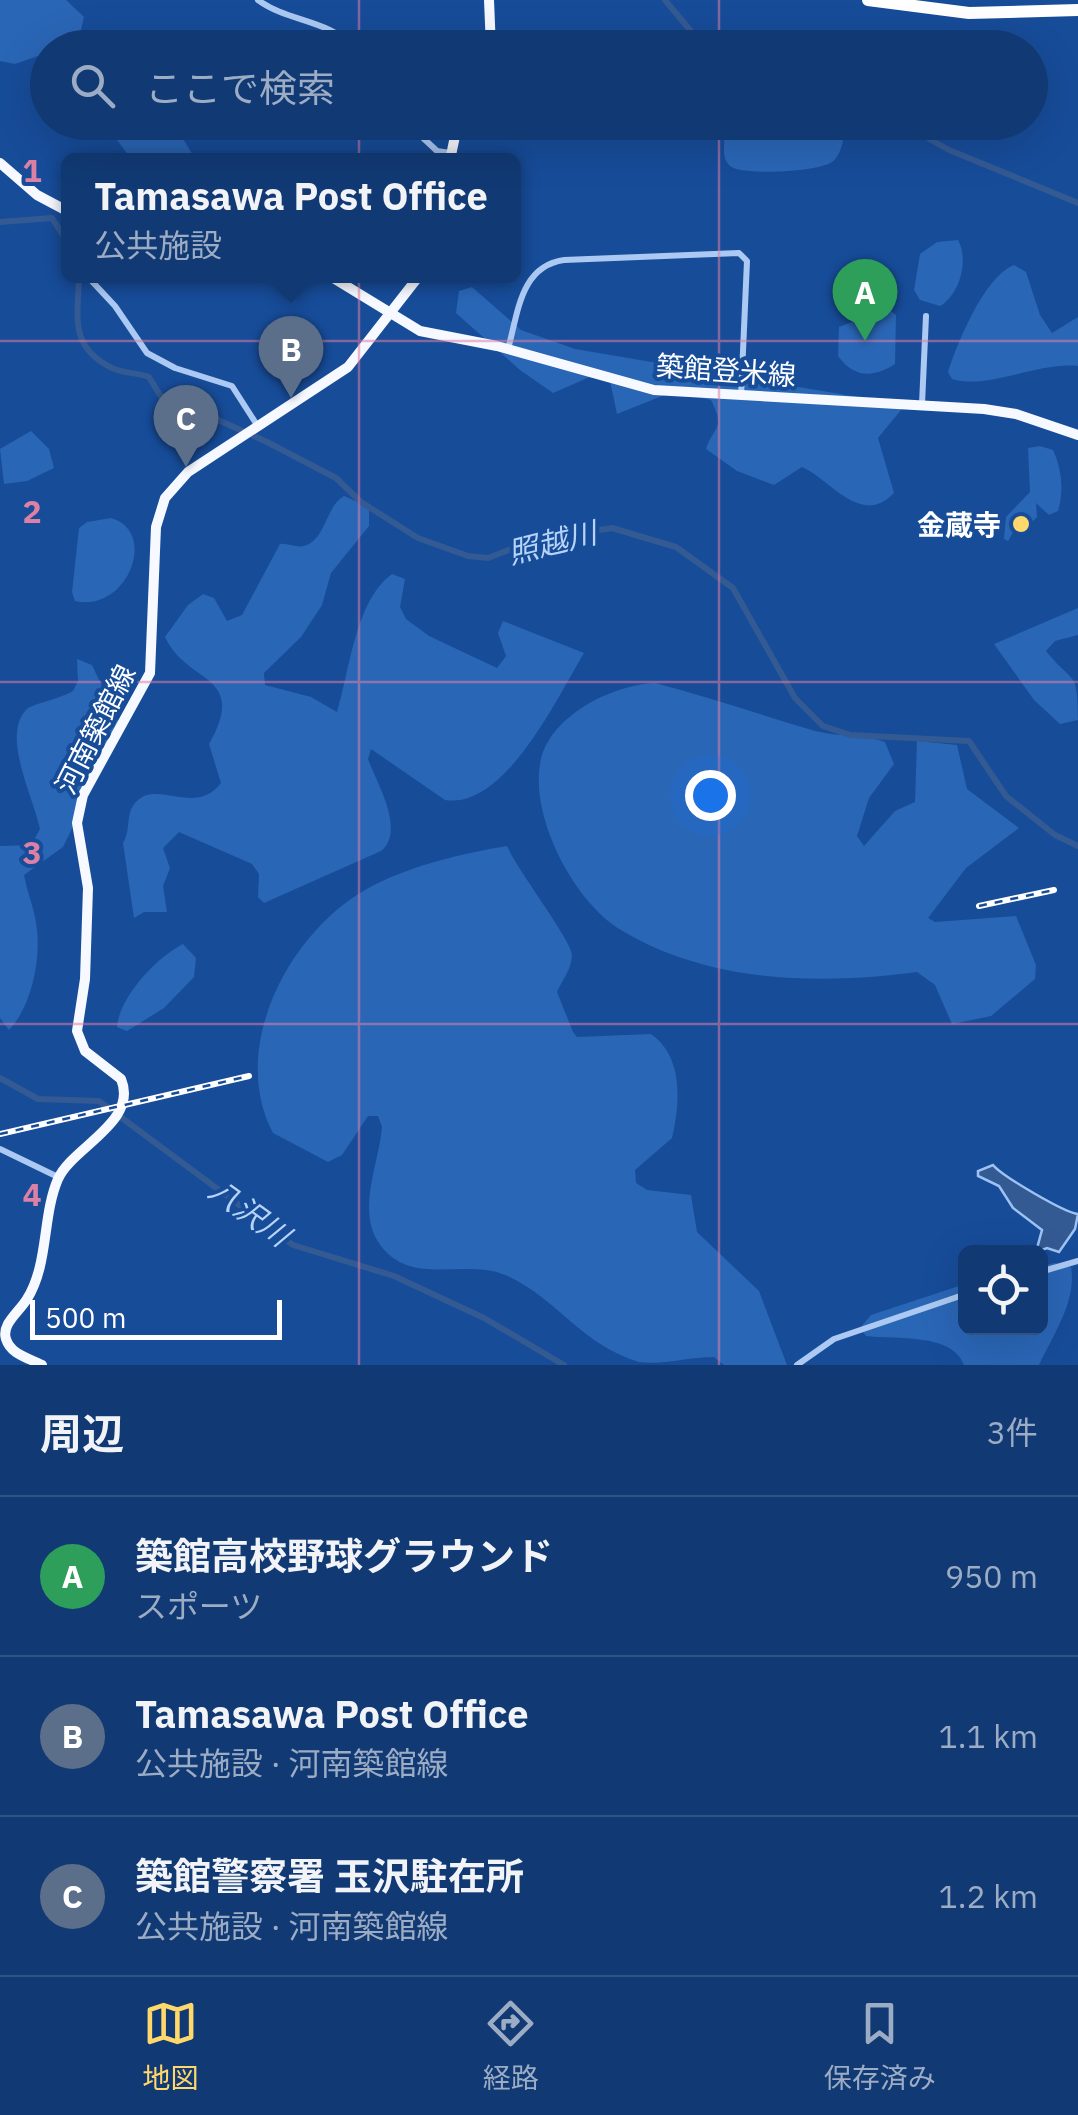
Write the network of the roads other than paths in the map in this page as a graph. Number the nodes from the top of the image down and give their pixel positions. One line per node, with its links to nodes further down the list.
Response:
1 (258, 0): 6 (street)
2 (489, 0): 7 (main road)
3 (868, 0): 5 (highway)
4 (902, 0): 5 (highway)
5 (1078, 7)
6 (328, 30)
7 (490, 30)
8 (0, 163): 9 (main road)
9 (61, 208)
10 (94, 283): 18 (street)
11 (340, 283): 13 (main road, 築館登米線)
12 (413, 283): 13 (main road, 河南築館線)
13 (390, 316): 15 (main road, 築館登米線); 18 (main road, 河南築館線)
14 (926, 316): 17 (street)
15 (508, 349): 16 (main road, 築館登米線); 16 (street)
16 (741, 396): 17 (main road, 築館登米線)
17 (922, 404): 19 (main road, 築館登米線)
18 (256, 428): 21 (main road, 河南築館線)
19 (1078, 435)
20 (0, 1149): 21 (street)
21 (58, 1177): 25 (main road)
22 (1078, 1261): 23 (street)
23 (1048, 1270)
24 (958, 1297): 26 (street)
25 (42, 1365)
26 (797, 1365)

